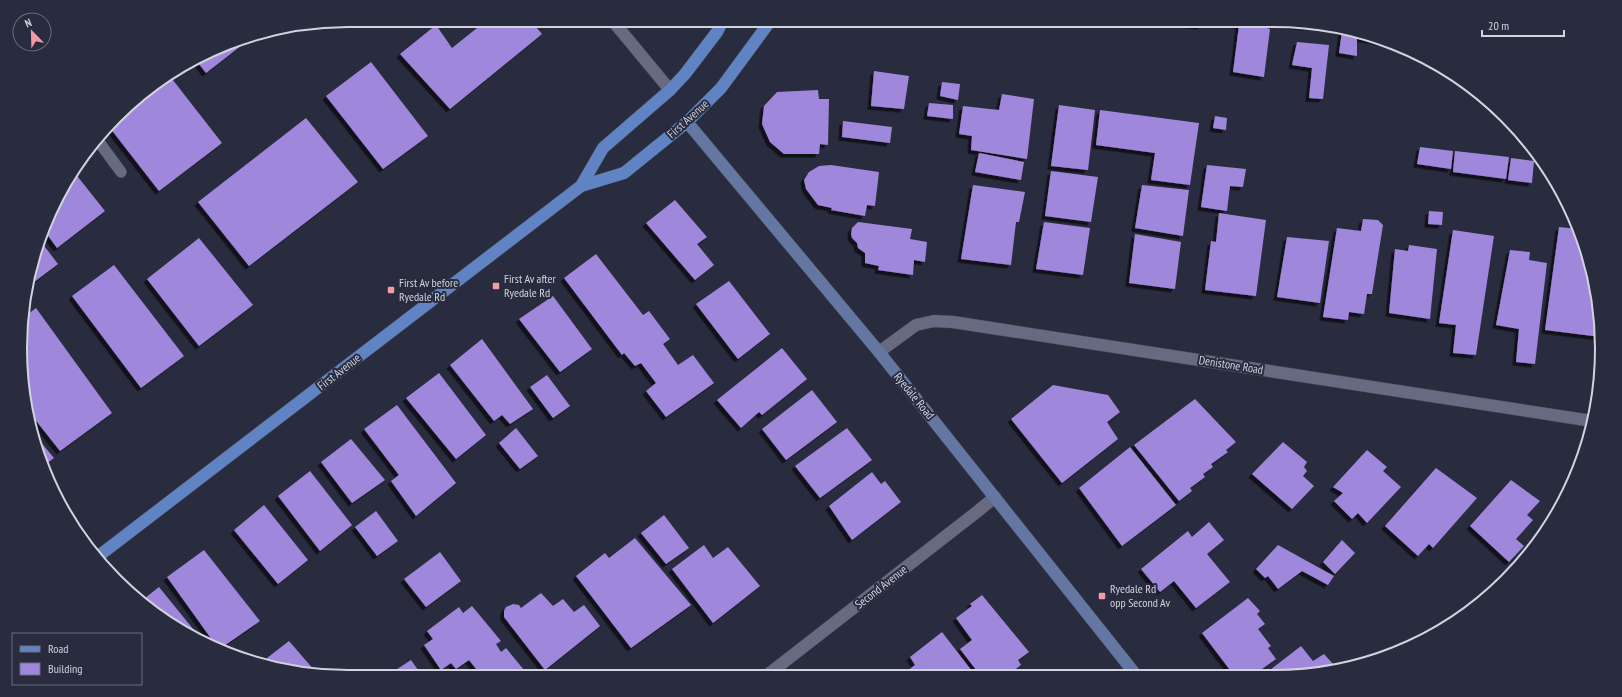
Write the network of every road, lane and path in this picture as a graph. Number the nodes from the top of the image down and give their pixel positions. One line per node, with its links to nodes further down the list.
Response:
1 (618, 27): 4 (street)
2 (718, 27): 4 (main road, First Avenue)
3 (766, 27): 5 (main road, First Avenue)
4 (670, 90): 8 (main road, First Avenue)
5 (687, 122): 8 (main road, First Avenue); 9 (street, Ryedale Road)
6 (101, 144): 7 (lane)
7 (121, 172)
8 (581, 186): 12 (main road, First Avenue)
9 (879, 352): 10 (street, Denistone Road); 11 (street, Ryedale Road)
10 (1587, 419)
11 (995, 497): 13 (street, Second Avenue); 14 (street, Ryedale Road)
12 (102, 554)
13 (774, 670)
14 (1132, 670)

